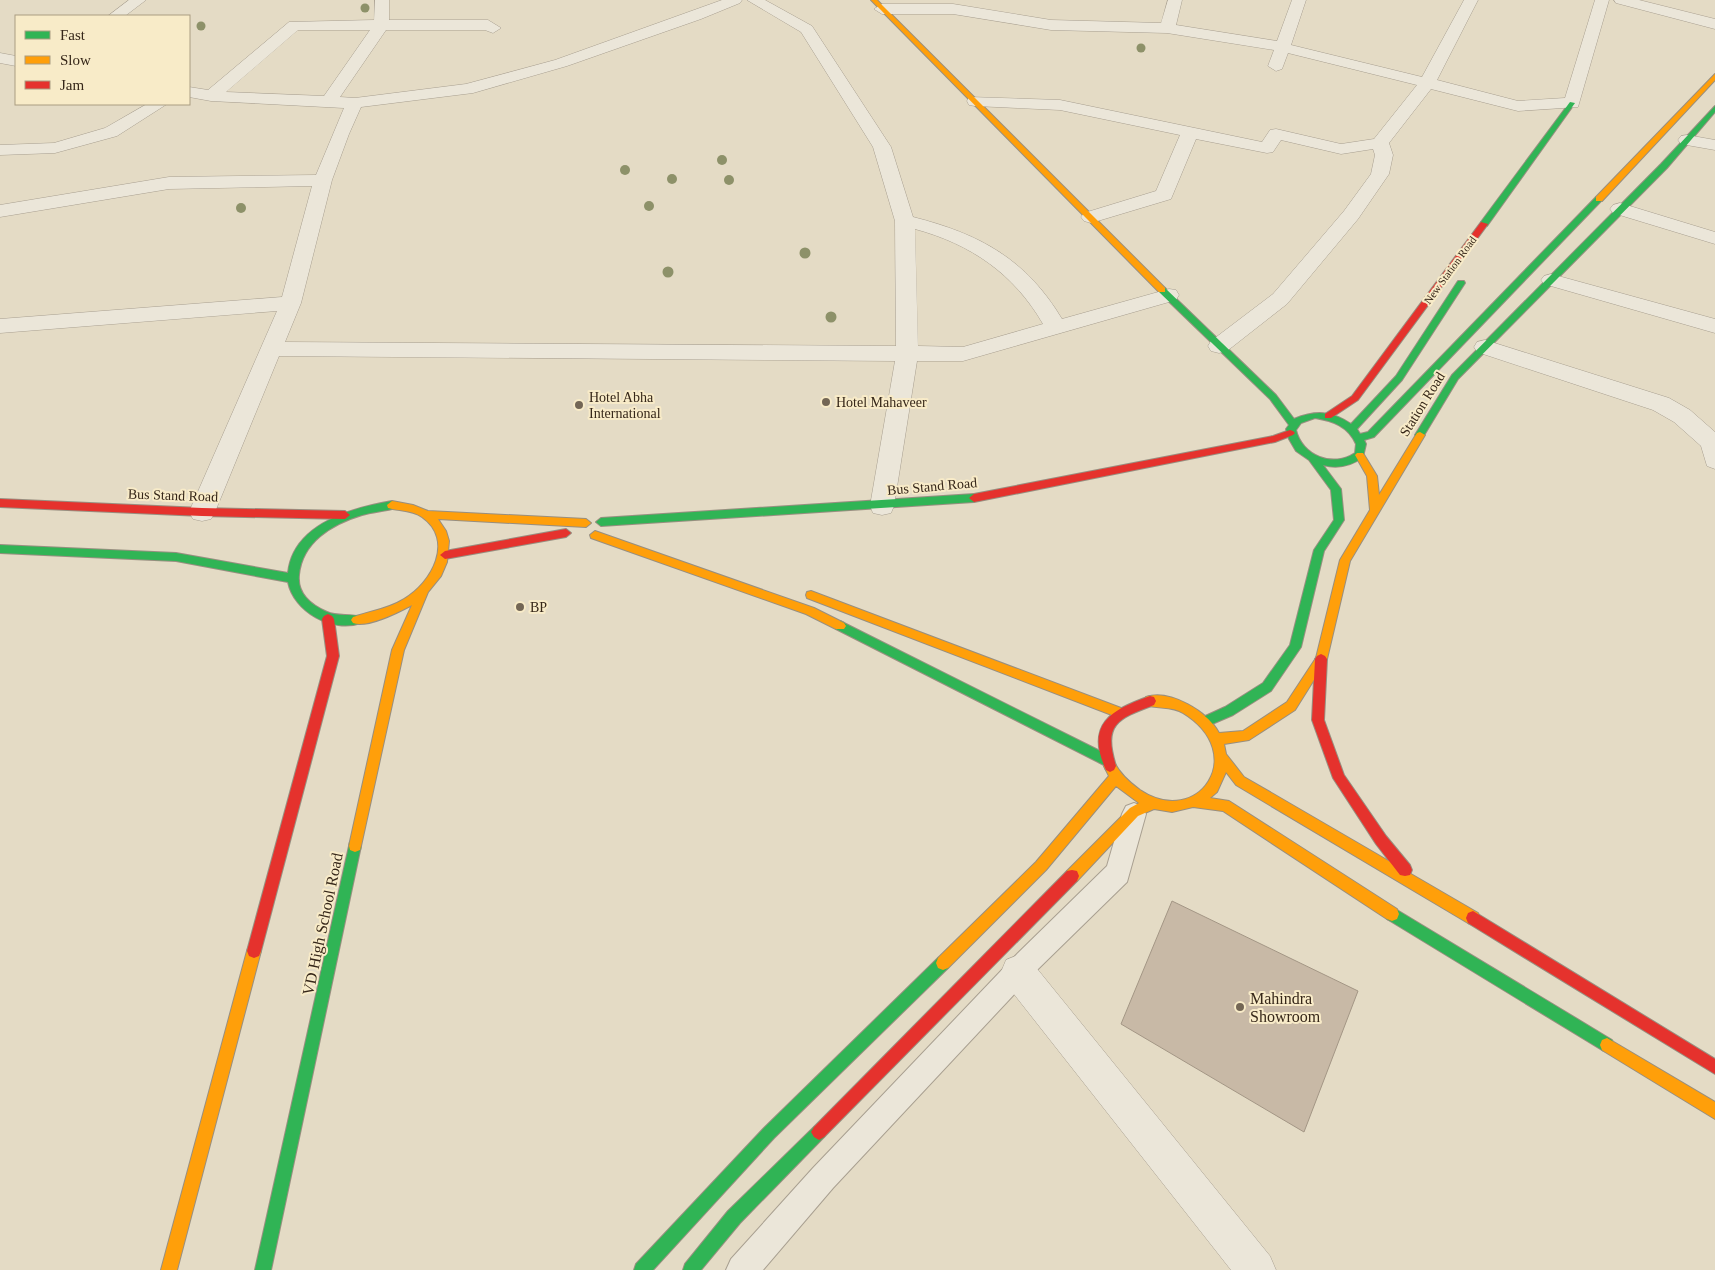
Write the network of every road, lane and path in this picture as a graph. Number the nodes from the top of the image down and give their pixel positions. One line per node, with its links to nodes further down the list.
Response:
1 (139, 0): 12 (street)
2 (382, 0): 15 (street)
3 (691, 0): 13 (street)
4 (735, 0): 13 (street)
5 (754, 0): 41 (street)
6 (1176, 0): 17 (street)
7 (1299, 0): 18 (street)
8 (1471, 0): 23 (street)
9 (1602, 0): 31 (street)
10 (1621, 0): 14 (street)
11 (878, 4): 17 (street); 27 (main road)
12 (116, 15)
13 (696, 16): 28 (street)
14 (1715, 24)
15 (381, 25): 16 (street); 25 (street); 26 (street)
16 (493, 28)
17 (1167, 28): 18 (street)
18 (1282, 48): 21 (street); 23 (street)
19 (0, 58): 20 (street)
20 (15, 61)
21 (1276, 66)
22 (1715, 76): 60 (main road, Station Road)
23 (1427, 83): 31 (street); 34 (street)
24 (190, 92): 25 (street)
25 (211, 96): 26 (street)
26 (330, 100): 28 (street)
27 (976, 101): 32 (street); 40 (main road)
28 (356, 103): 37 (street)
29 (157, 105): 36 (street)
30 (1715, 108): 33 (main road, Station Road)
31 (1568, 109): 43 (main road, New Station Road); 57 (main road, New Station Road)
32 (1190, 132): 34 (street); 40 (street)
33 (1687, 140): 35 (street); 38 (main road, Station Road)
34 (1380, 144): 51 (street)
35 (1715, 145)
36 (0, 150)
37 (323, 180): 39 (street); 47 (street)
38 (1620, 210): 42 (street); 45 (main road, Station Road)
39 (0, 211)
40 (1091, 217): 46 (main road)
41 (905, 221): 50 (street); 54 (street)
42 (1715, 238)
43 (1487, 240)
44 (1467, 274): 58 (main road, New Station Road)
45 (1551, 280): 49 (street); 52 (main road, Station Road)
46 (1169, 295): 50 (street); 51 (main road)
47 (291, 303): 48 (street); 53 (street)
48 (0, 326)
49 (1715, 326)
50 (1056, 327): 54 (street)
51 (1219, 346): 55 (main road)
52 (1485, 347): 63 (street); 66 (main road, Station Road)
53 (271, 349): 54 (street); 67 (street)
54 (907, 354): 65 (street)
55 (1273, 397): 56 (main road); 59 (main road)
56 (1314, 415): 57 (main road); 59 (main road)
57 (1328, 416): 58 (main road)
58 (1352, 428): 60 (main road)
59 (1291, 429): 62 (main road); 65 (main road, Bus Stand Road)
60 (1360, 437): 61 (main road)
61 (1360, 455): 62 (main road); 66 (main road)
62 (1313, 459): 82 (main road)
63 (1715, 460)
64 (0, 503): 67 (main road, Bus Stand Road)
65 (882, 506): 70 (main road, Bus Stand Road)
66 (1375, 510): 80 (main road, Station Road)
67 (202, 512): 68 (main road, Bus Stand Road)
68 (345, 515): 69 (main road); 76 (main road)
69 (427, 515): 71 (main road); 75 (main road)
70 (602, 524): 71 (main road); 72 (main road); 73 (main road)
71 (584, 527): 72 (main road); 75 (main road)
72 (595, 535): 85 (main road)
73 (660, 545)
74 (0, 549): 76 (main road)
75 (445, 554): 77 (main road)
76 (291, 578): 79 (main road)
77 (424, 590): 79 (main road); 94 (main road, VD High School Road)
78 (801, 592): 81 (main road)
79 (328, 619): 93 (main road)
80 (1321, 659): 83 (main road, Station Road); 89 (main road)
81 (1117, 712): 82 (main road); 85 (main road)
82 (1205, 722): 83 (main road)
83 (1217, 739): 84 (main road)
84 (1223, 758): 87 (main road); 89 (main road)
85 (1106, 760): 86 (main road)
86 (1116, 777): 88 (main road); 95 (main road)
87 (1196, 802): 88 (main road); 92 (main road)
88 (1144, 807): 90 (lane); 96 (main road)
89 (1416, 883): 91 (main road)
90 (1018, 972): 97 (lane); 98 (street)
91 (1715, 1067)
92 (1715, 1111)
93 (169, 1270)
94 (263, 1270)
95 (642, 1270)
96 (691, 1270)
97 (742, 1270)
98 (1256, 1270)

